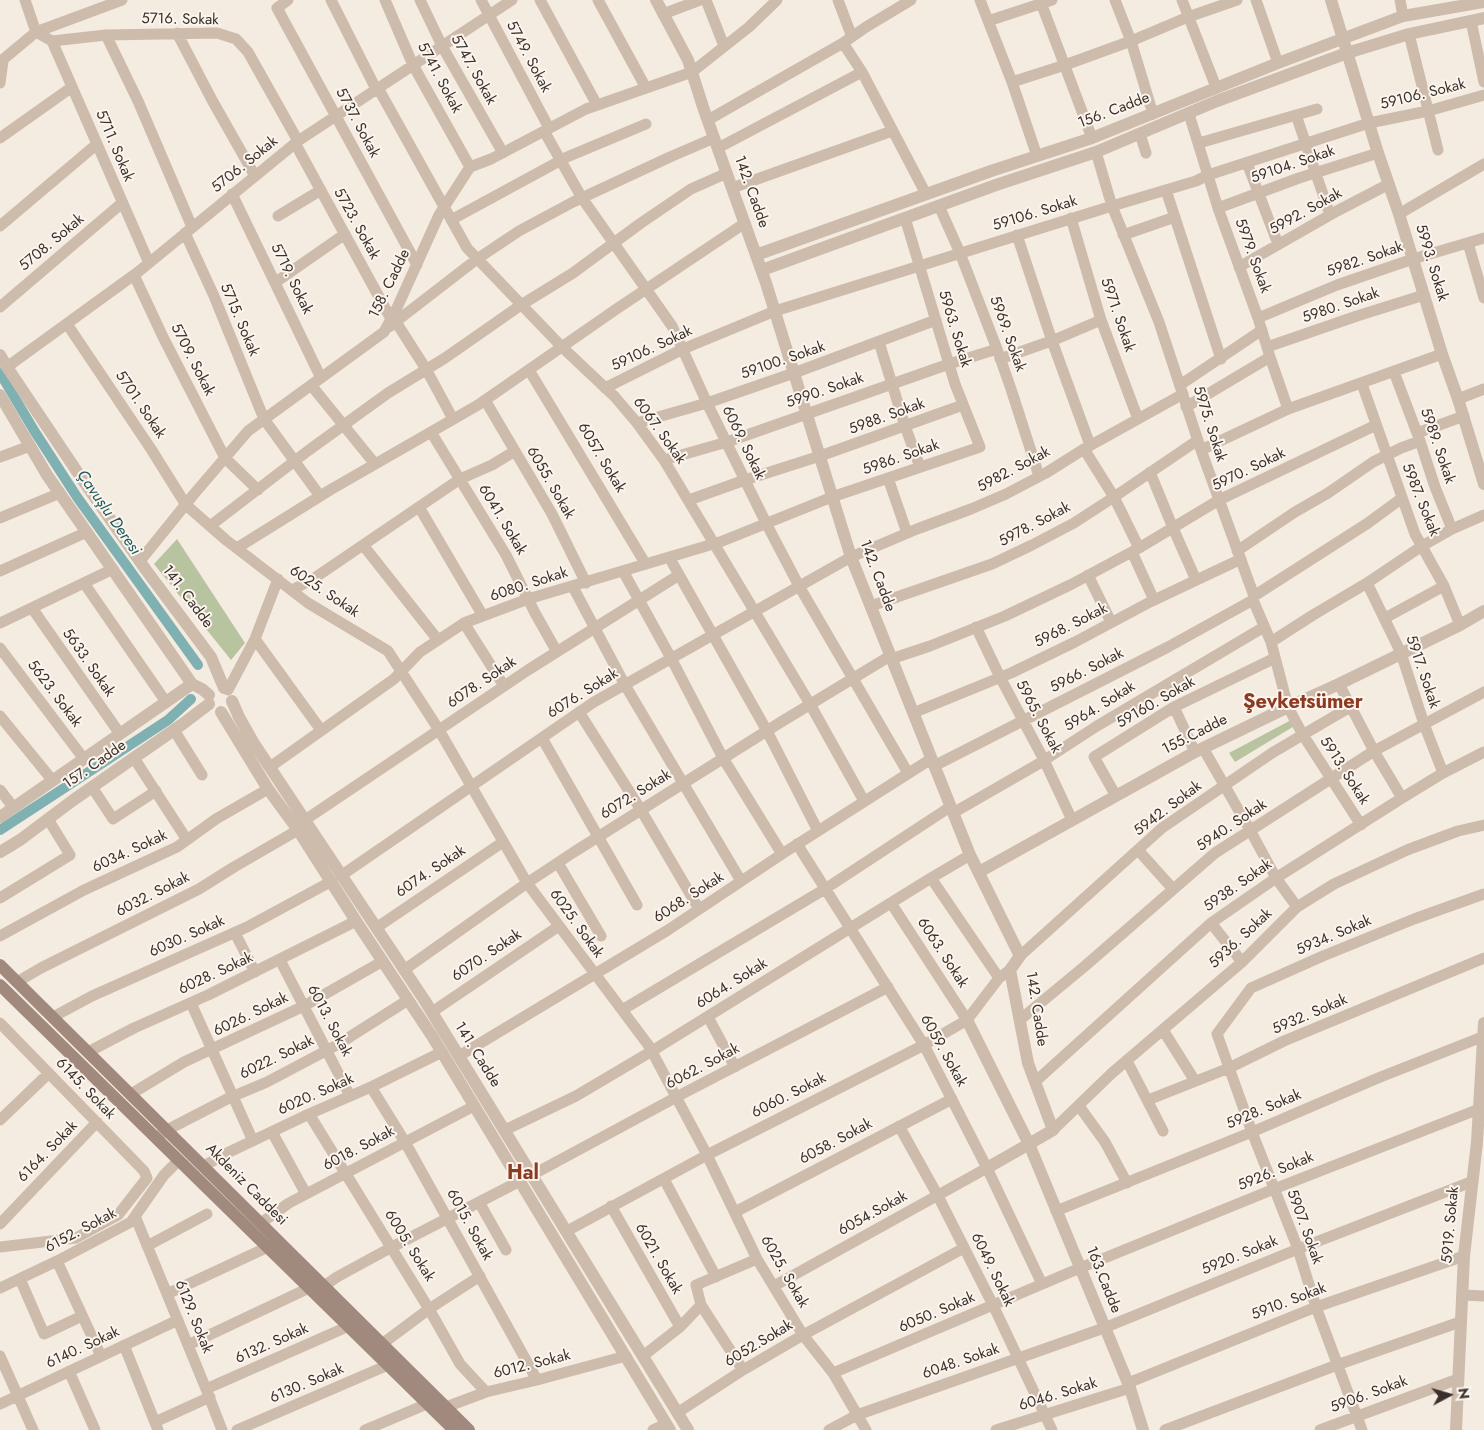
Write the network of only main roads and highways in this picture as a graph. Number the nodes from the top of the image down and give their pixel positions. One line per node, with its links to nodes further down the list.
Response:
1 (0, 964): 3 (main road, Akdeniz Caddesi)
2 (0, 985): 3 (main road, Akdeniz Caddesi)
3 (162, 1134): 4 (main road, Akdeniz Caddesi); 5 (main road, Akdeniz Caddesi)
4 (454, 1430)
5 (469, 1430)

